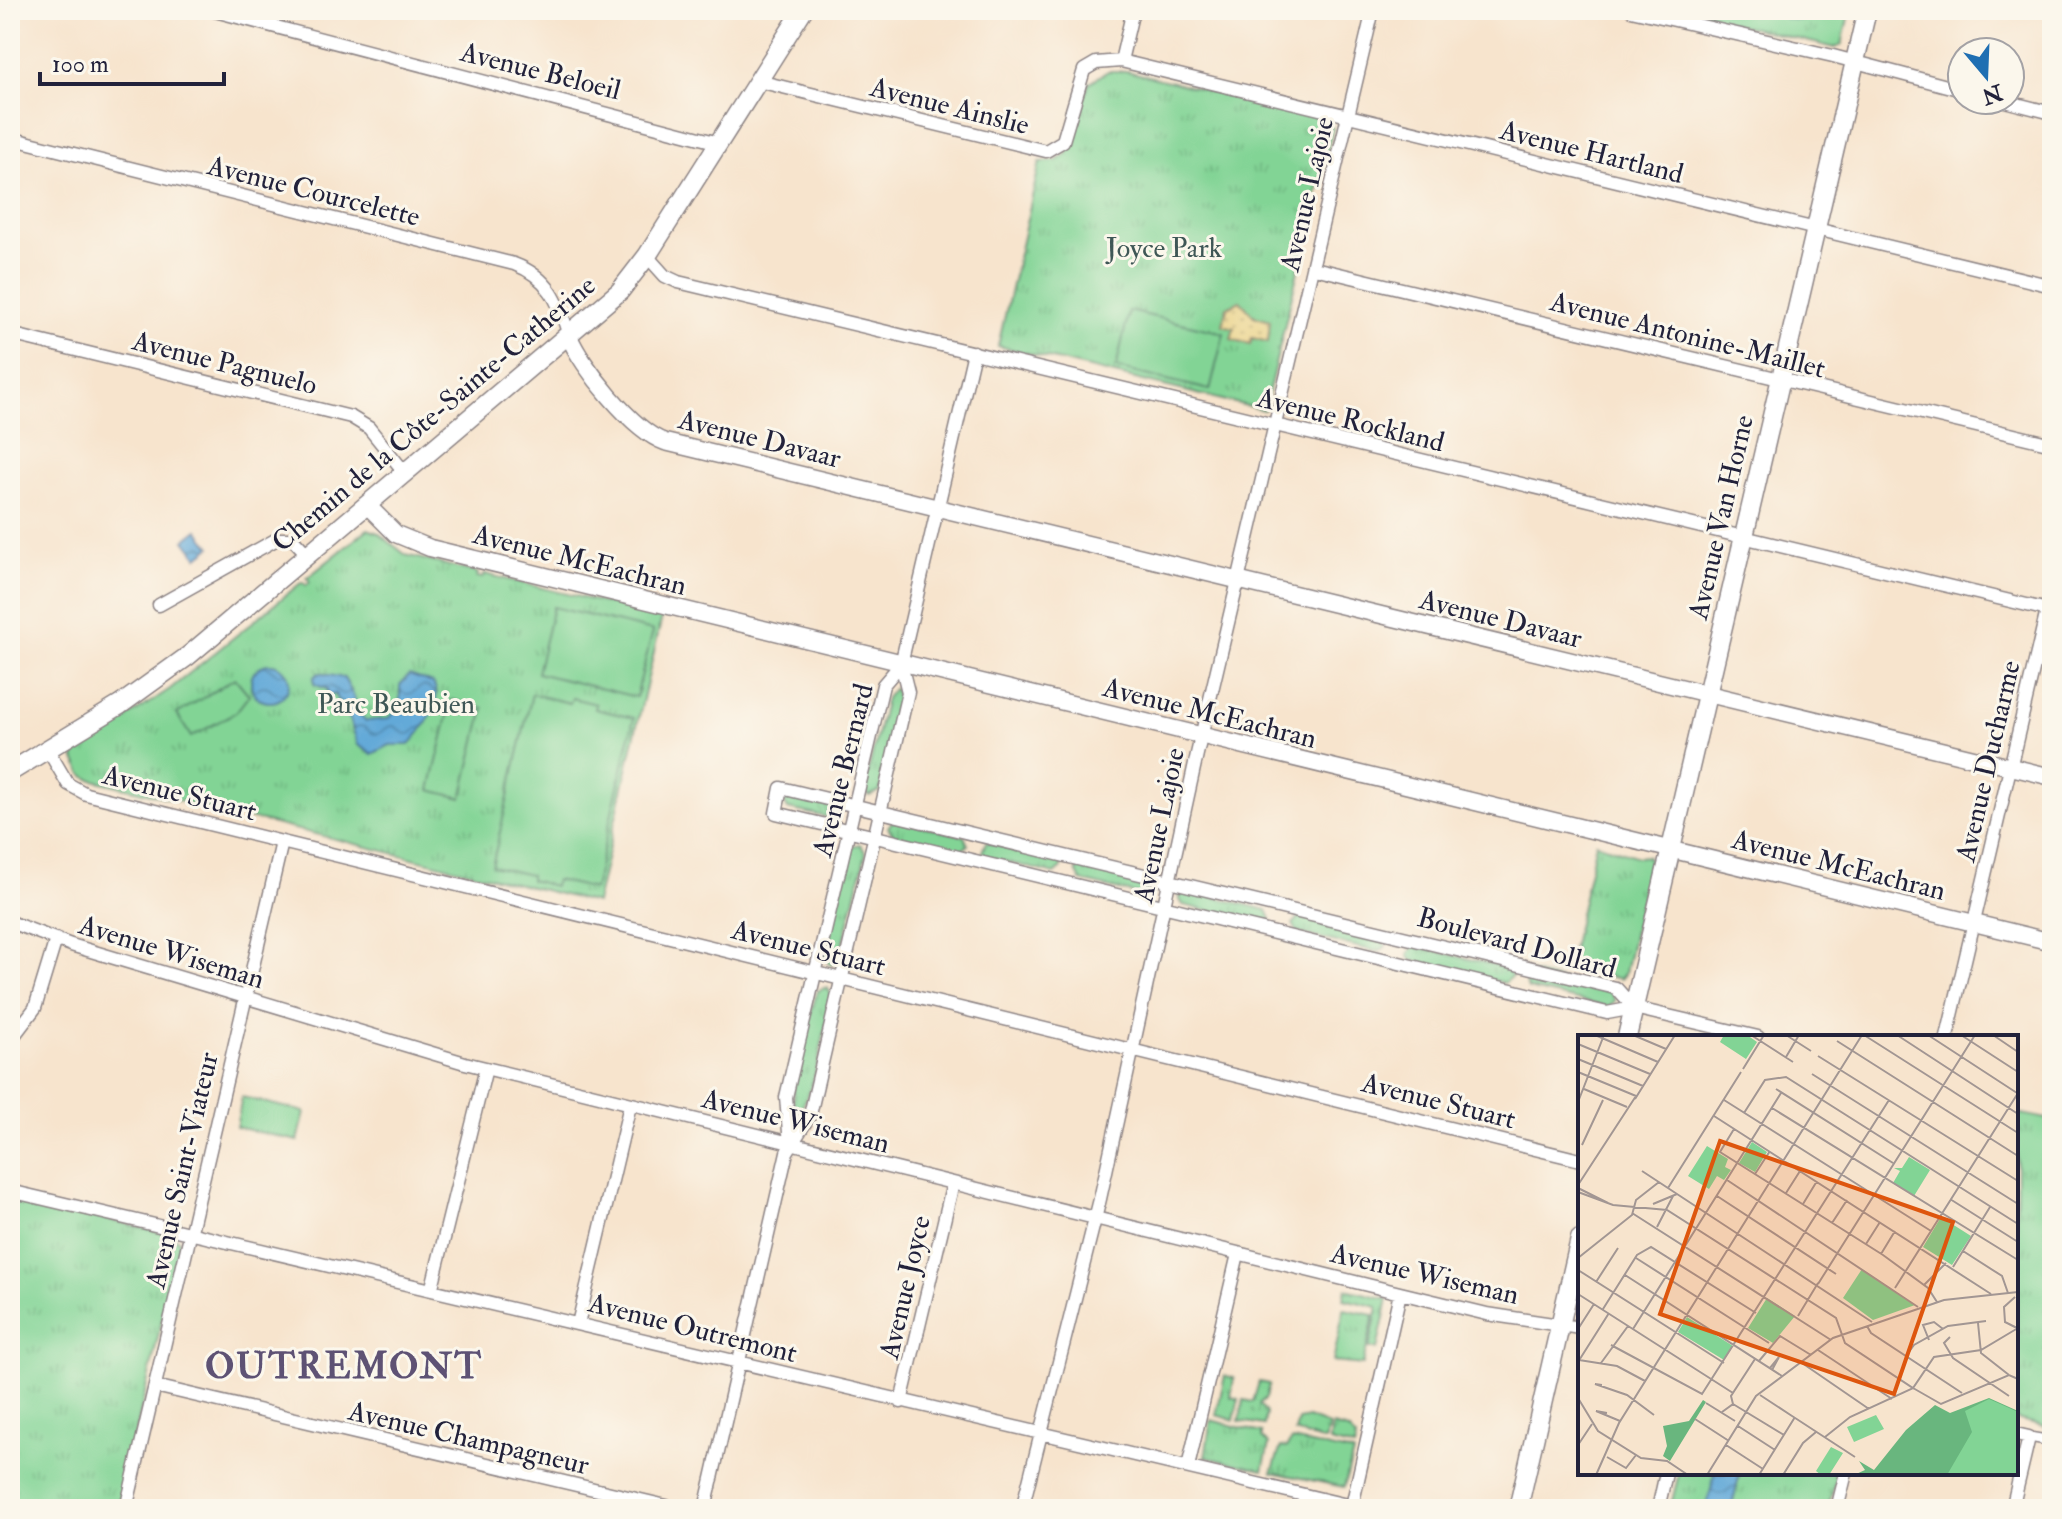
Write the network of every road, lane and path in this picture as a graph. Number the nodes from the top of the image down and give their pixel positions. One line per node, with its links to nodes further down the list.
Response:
1 (211, 10): 15 (street, Avenue Beloeil)
2 (803, 10): 9 (main road, Chemin de la Côte-Sainte-Catherine)
3 (1133, 10): 7 (street)
4 (1373, 10): 13 (street, Avenue Lajoie)
5 (1631, 10): 8 (street)
6 (1867, 10): 8 (main road, Avenue Van Horne)
7 (1121, 61): 9 (street, Avenue Ainslie); 13 (street, Avenue Hartland)
8 (1854, 63): 10 (street); 16 (main road, Avenue Van Horne)
9 (758, 81): 15 (main road, Chemin de la Côte-Sainte-Catherine)
10 (1946, 86)
11 (2026, 106): 12 (street)
12 (2052, 113)
13 (1348, 118): 16 (street, Avenue Hartland); 18 (street, Avenue Lajoie)
14 (10, 138): 21 (street, Avenue Courcelette)
15 (719, 143): 17 (main road, Chemin de la Côte-Sainte-Catherine)
16 (1815, 229): 19 (street, Avenue Hartland); 23 (main road, Avenue Van Horne)
17 (647, 256): 21 (main road, Chemin de la Côte-Sainte-Catherine); 22 (street, Avenue Rockland)
18 (1314, 268): 23 (street, Avenue Antonine-Maillet); 24 (street, Avenue Lajoie)
19 (2052, 286)
20 (10, 334): 26 (street, Avenue Pagnuelo)
21 (569, 336): 26 (main road, Chemin de la Côte-Sainte-Catherine); 28 (street, Avenue Davaar)
22 (974, 352): 24 (street, Avenue Rockland); 28 (street)
23 (1780, 381): 25 (street, Avenue Antonine-Maillet); 29 (main road, Avenue Van Horne)
24 (1275, 425): 29 (street, Avenue Rockland); 31 (street, Avenue Lajoie)
25 (2052, 444)
26 (406, 474): 27 (main road, Chemin de la Côte-Sainte-Catherine)
27 (368, 506): 30 (main road, Chemin de la Côte-Sainte-Catherine); 35 (street, Avenue McEachran)
28 (937, 508): 31 (street, Avenue Davaar); 35 (street)
29 (1744, 538): 34 (street, Avenue Rockland); 36 (main road, Avenue Van Horne)
30 (309, 556): 33 (street); 38 (main road, Chemin de la Côte-Sainte-Catherine)
31 (1238, 581): 36 (street, Avenue Davaar); 37 (street, Avenue Lajoie)
32 (2052, 589): 34 (street, Avenue Ducharme)
33 (159, 605)
34 (2049, 610): 39 (street, Avenue Ducharme)
35 (901, 664): 37 (street, Avenue McEachran); 42 (street, Avenue Bernard); 43 (street, Avenue Bernard)
36 (1707, 694): 39 (street, Avenue Davaar); 47 (main road, Avenue Van Horne)
37 (1202, 737): 47 (street, Avenue McEachran); 48 (street, Avenue Lajoie)
38 (48, 750): 40 (main road, Chemin de la Côte-Sainte-Catherine); 46 (street, Avenue Stuart)
39 (2011, 768): 41 (street, Avenue Davaar); 51 (street, Avenue Ducharme)
40 (10, 772)
41 (2052, 777)
42 (855, 805): 43 (street, Boulevard Dollard); 44 (street, Avenue Bernard); 44 (street, Boulevard Dollard)
43 (880, 811): 45 (street, Avenue Bernard); 48 (street, Boulevard Dollard)
44 (850, 831): 45 (street, Boulevard Dollard); 54 (street, Avenue Bernard)
45 (874, 836): 49 (street, Boulevard Dollard); 55 (street, Avenue Bernard)
46 (282, 842): 54 (street, Avenue Stuart); 56 (street, Avenue Saint-Viateur)
47 (1670, 850): 51 (street, Avenue McEachran); 57 (main road, Avenue Van Horne)
48 (1170, 881): 49 (street, Avenue Lajoie); 57 (street, Boulevard Dollard)
49 (1164, 906): 57 (street, Boulevard Dollard); 62 (street, Avenue Lajoie)
50 (10, 922): 52 (street, Avenue Wiseman)
51 (1973, 923): 53 (street, Avenue McEachran); 60 (street, Avenue Ducharme)
52 (56, 939): 56 (street, Avenue Wiseman); 61 (street)
53 (2052, 942)
54 (817, 974): 55 (street, Avenue Stuart); 65 (street, Avenue Bernard)
55 (841, 980): 62 (street, Avenue Stuart); 65 (street, Avenue Bernard)
56 (245, 999): 63 (street, Avenue Wiseman); 70 (street, Avenue Saint-Viateur)
57 (1634, 1008): 58 (main road, Avenue Van Horne); 59 (street)
58 (1627, 1035)
59 (1749, 1035)
60 (1947, 1035)
61 (10, 1041)
62 (1132, 1051): 66 (street, Avenue Stuart); 69 (street, Avenue Lajoie)
63 (486, 1068): 64 (street, Avenue Wiseman); 73 (street)
64 (630, 1105): 65 (street, Avenue Wiseman); 75 (street)
65 (790, 1144): 67 (street, Avenue Wiseman); 78 (street, Avenue Bernard)
66 (1578, 1160)
67 (953, 1183): 69 (street, Avenue Wiseman); 80 (street, Avenue Joyce)
68 (10, 1191): 70 (street, Avenue Outremont)
69 (1095, 1218): 72 (street, Avenue Wiseman); 81 (street, Avenue Lajoie)
70 (191, 1233): 73 (street, Avenue Outremont); 79 (street, Avenue Saint-Viateur)
71 (1578, 1248): 76 (main road)
72 (1238, 1254): 74 (street, Avenue Wiseman); 84 (street)
73 (432, 1287): 75 (street, Avenue Outremont)
74 (1400, 1293): 76 (street, Avenue Wiseman); 89 (street)
75 (578, 1324): 78 (street, Avenue Outremont)
76 (1560, 1325): 77 (street, Avenue Wiseman); 94 (main road)
77 (1578, 1328)
78 (739, 1362): 80 (street, Avenue Outremont); 92 (street, Avenue Bernard)
79 (155, 1386): 90 (street, Avenue Saint-Viateur); 91 (street, Avenue Champagneur)
80 (901, 1402): 81 (street, Avenue Outremont)
81 (1042, 1434): 84 (street, Avenue Outremont); 93 (street, Avenue Lajoie)
82 (2023, 1436): 83 (street); 85 (street)
83 (2052, 1441)
84 (1188, 1467): 89 (street, Avenue Outremont)
85 (2018, 1469)
86 (1666, 1475): 95 (street)
87 (1846, 1475): 96 (street)
88 (2017, 1475): 97 (street)
89 (1358, 1508)
90 (126, 1509)
91 (679, 1509)
92 (705, 1509)
93 (1022, 1509)
94 (1518, 1509)
95 (1658, 1509)
96 (1837, 1509)
97 (2012, 1509)

